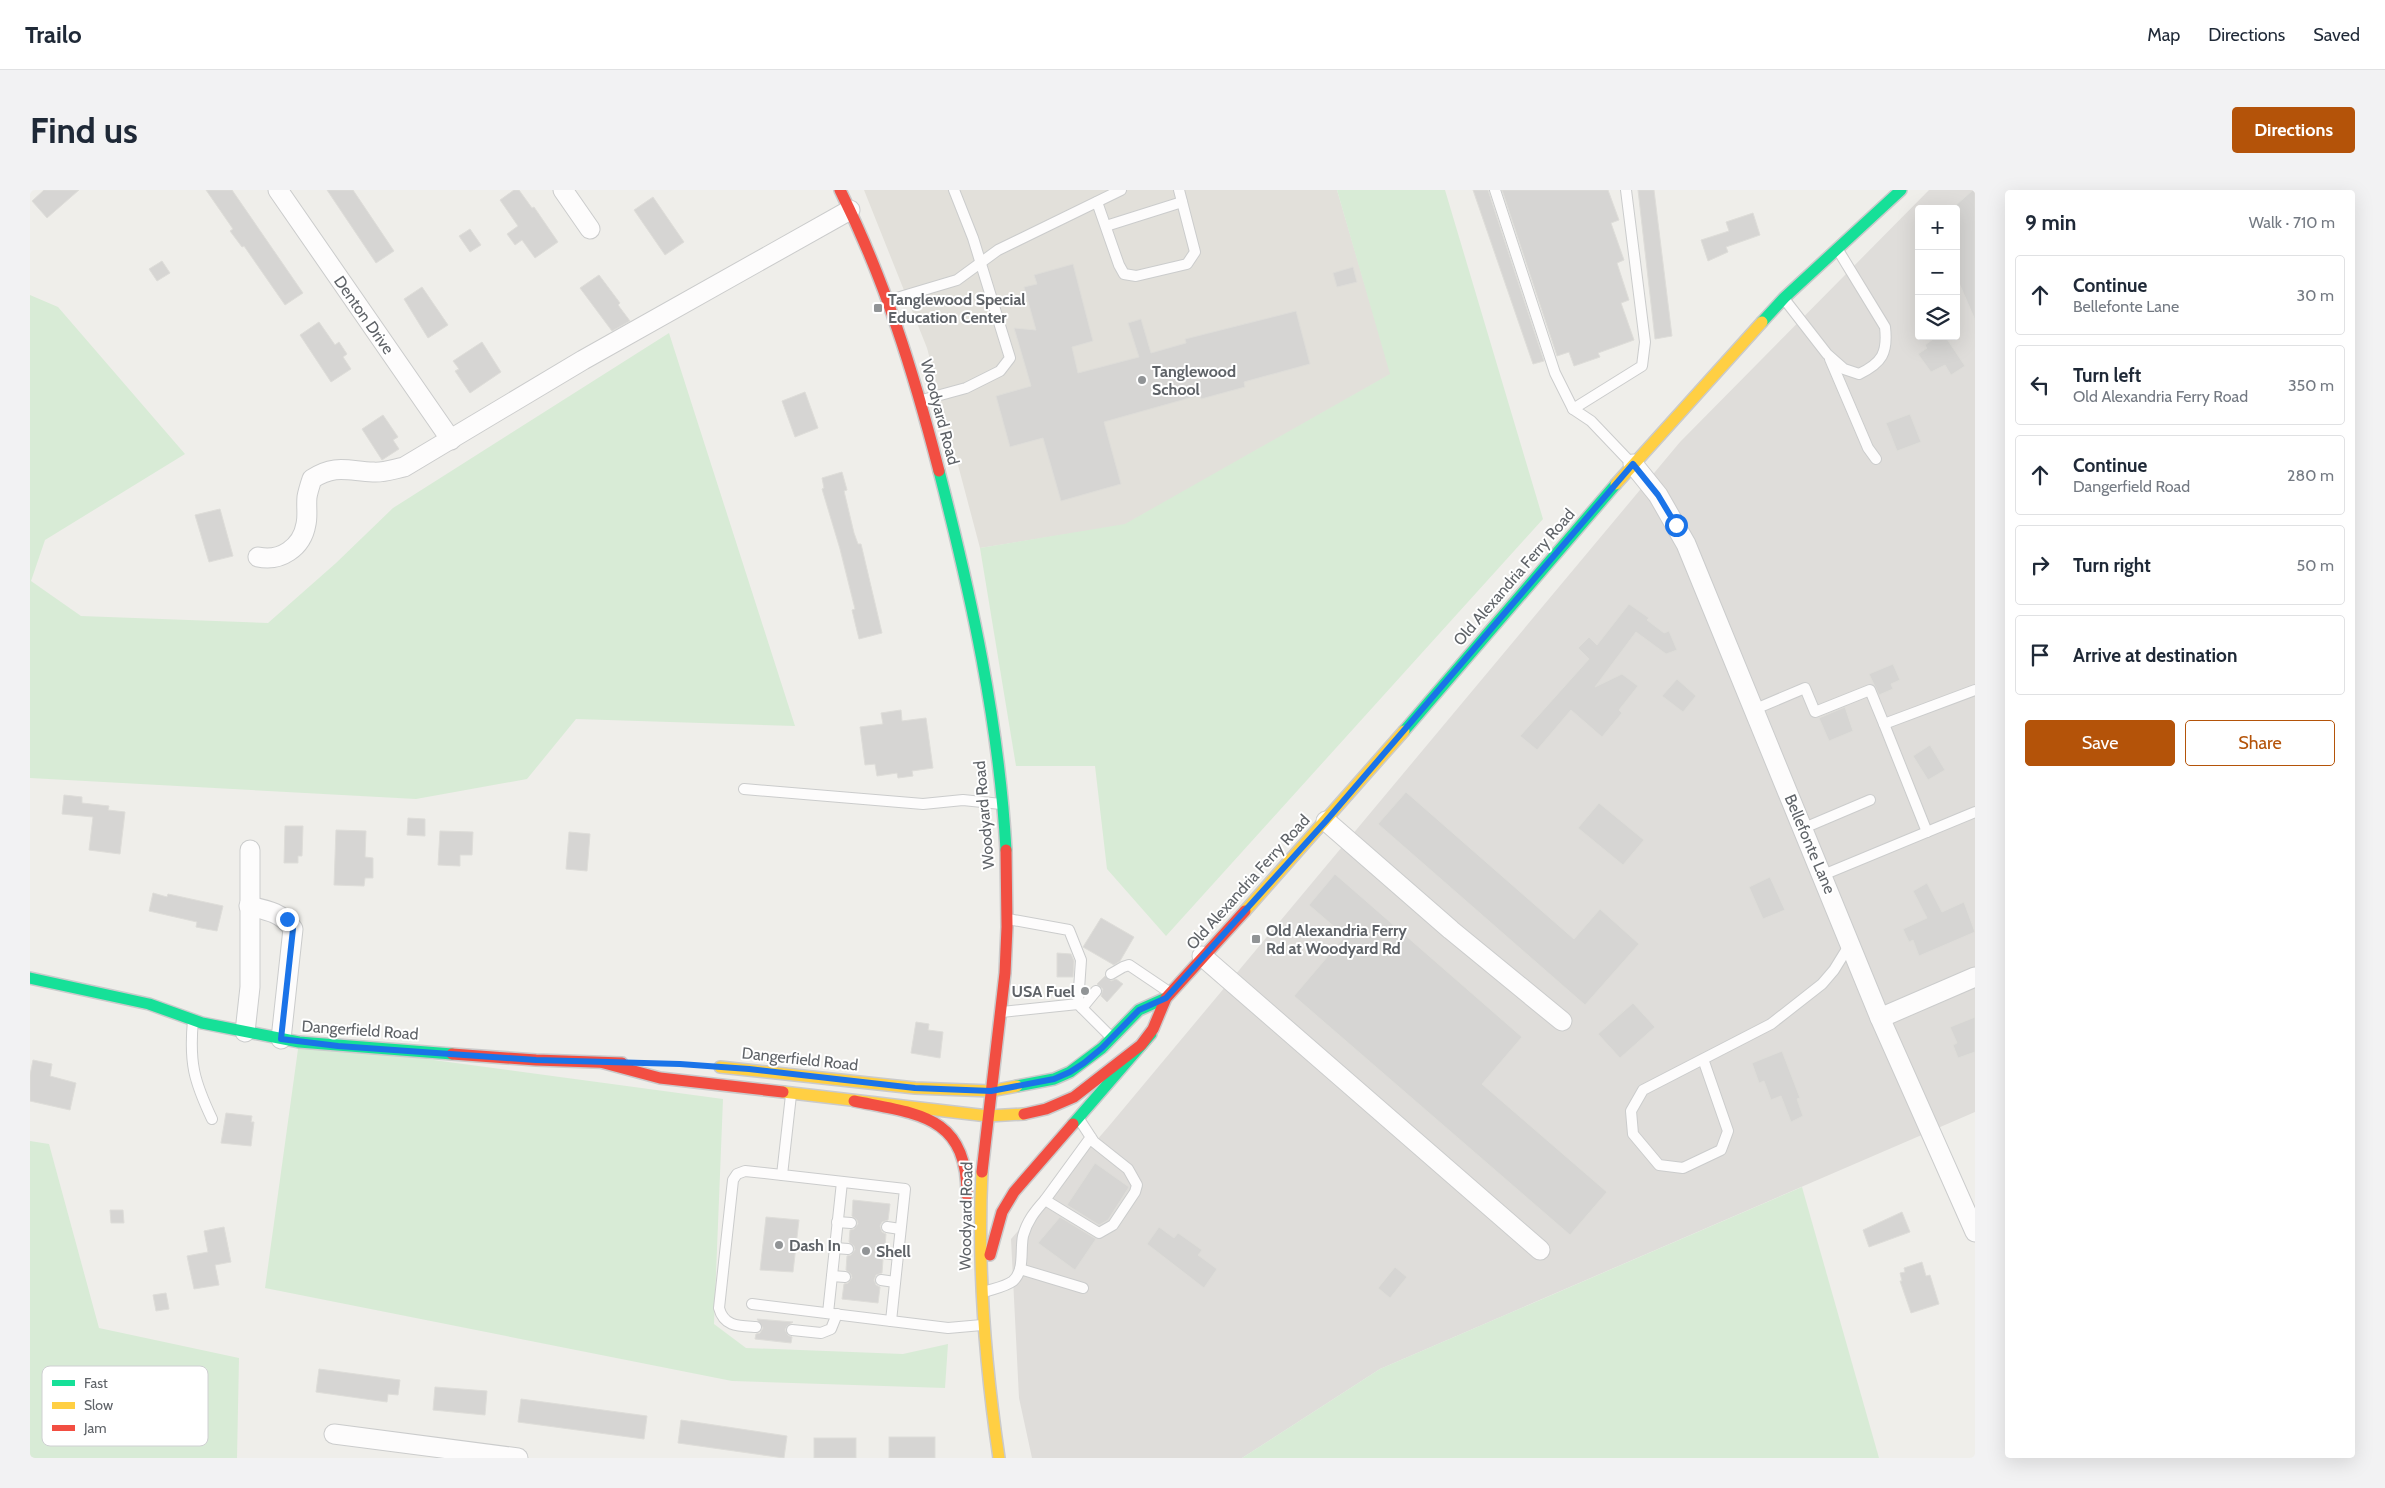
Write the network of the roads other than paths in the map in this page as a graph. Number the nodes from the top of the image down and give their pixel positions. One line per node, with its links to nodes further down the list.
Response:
1 (278, 190): 22 (street, Denton Drive)
2 (563, 190): 14 (street)
3 (840, 190): 12 (main road, Woodyard Road)
4 (954, 190): 16 (lane)
5 (1121, 190): 10 (lane)
6 (1178, 190): 11 (lane)
7 (1495, 190): 21 (lane)
8 (1626, 190): 21 (lane)
9 (1901, 190): 15 (main road, Old Alexandria Ferry Road)
10 (1098, 202): 13 (lane); 16 (lane)
11 (1182, 202): 13 (lane); 13 (lane)
12 (850, 210): 18 (main road, Woodyard Road); 22 (street)
13 (1106, 226)
14 (590, 229)
15 (1838, 249): 17 (main road, Old Alexandria Ferry Road); 19 (lane)
16 (981, 262): 18 (lane); 20 (lane)
17 (1784, 298): 19 (lane); 24 (main road, Old Alexandria Ferry Road)
18 (890, 301): 20 (main road, Woodyard Road)
19 (1827, 354): 23 (lane)
20 (921, 400): 31 (main road, Woodyard Road)
21 (1573, 409): 24 (lane)
22 (451, 440): 25 (street)
23 (1876, 459)
24 (1633, 464): 27 (street, Bellefonte Lane); 33 (main road, Old Alexandria Ferry Road)
25 (258, 557)
26 (1975, 690): 28 (lane)
27 (1753, 710): 28 (lane); 34 (street, Bellefonte Lane)
28 (1884, 724): 35 (lane)
29 (744, 789): 31 (lane)
30 (1870, 800): 34 (lane)
31 (1001, 804): 39 (main road, Woodyard Road)
32 (1975, 812): 35 (lane)
33 (1326, 821): 41 (main road, Old Alexandria Ferry Road); 51 (street)
34 (1804, 828): 37 (street, Bellefonte Lane)
35 (1927, 832): 37 (lane)
36 (250, 850): 38 (street)
37 (1823, 875): 40 (street, Bellefonte Lane)
38 (249, 906): 52 (street); 55 (street)
39 (1007, 918): 47 (lane); 48 (main road, Woodyard Road)
40 (1850, 943): 49 (street, Bellefonte Lane); 56 (lane)
41 (1202, 956): 46 (main road, Old Alexandria Ferry Road); 77 (street)
42 (1111, 974): 46 (lane)
43 (1975, 977): 49 (street)
44 (30, 978): 50 (main road, Dangerfield Road)
45 (1096, 991): 47 (lane)
46 (1168, 995): 53 (main road, Old Alexandria Ferry Road); 54 (main road, Old Alexandria Ferry Road)
47 (1080, 1006): 48 (lane); 54 (lane)
48 (1001, 1012): 60 (main road, Woodyard Road)
49 (1880, 1018): 72 (street, Bellefonte Lane)
50 (193, 1019): 52 (main road, Dangerfield Road); 65 (lane)
51 (1562, 1021)
52 (245, 1032): 55 (main road, Dangerfield Road)
53 (1151, 1034): 63 (main road, Old Alexandria Ferry Road); 64 (main road)
54 (1112, 1038): 60 (main road, Old Alexandria Ferry Road)
55 (281, 1039): 57 (main road, Dangerfield Road)
56 (1703, 1059): 56 (lane)
57 (604, 1063): 58 (main road, Dangerfield Road); 61 (main road, Dangerfield Road)
58 (654, 1064)
59 (709, 1066): 60 (main road, Dangerfield Road)
60 (991, 1091): 63 (main road, Woodyard Road)
61 (791, 1094): 62 (main road, Dangerfield Road); 67 (lane)
62 (854, 1101): 63 (main road, Dangerfield Road); 86 (main road)
63 (988, 1116): 86 (main road, Woodyard Road)
64 (1078, 1118): 66 (lane); 86 (main road)
65 (212, 1120)
66 (1091, 1137): 69 (lane); 69 (lane)
67 (782, 1175): 68 (lane); 91 (lane)
68 (842, 1182): 70 (lane); 74 (lane)
69 (1045, 1200): 80 (lane)
70 (837, 1222): 71 (lane); 75 (lane)
71 (851, 1223)
72 (1973, 1224)
73 (887, 1227): 74 (lane)
74 (900, 1228): 79 (lane)
75 (835, 1248): 76 (lane); 81 (lane)
76 (848, 1249)
77 (1540, 1250)
78 (884, 1253): 79 (lane)
79 (898, 1255): 84 (lane)
80 (1020, 1269): 85 (lane); 86 (lane)
81 (832, 1276): 82 (lane); 88 (lane)
82 (845, 1277)
83 (881, 1280): 84 (lane)
84 (895, 1282): 89 (lane)
85 (1082, 1288)
86 (982, 1293): 90 (main road, Woodyard Road)
87 (752, 1304): 88 (lane)
88 (832, 1314): 89 (lane); 92 (lane)
89 (891, 1321): 90 (lane)
90 (982, 1325): 95 (main road, Woodyard Road)
91 (756, 1327)
92 (792, 1330)
93 (334, 1434): 94 (street)
94 (518, 1458)
95 (999, 1458)

